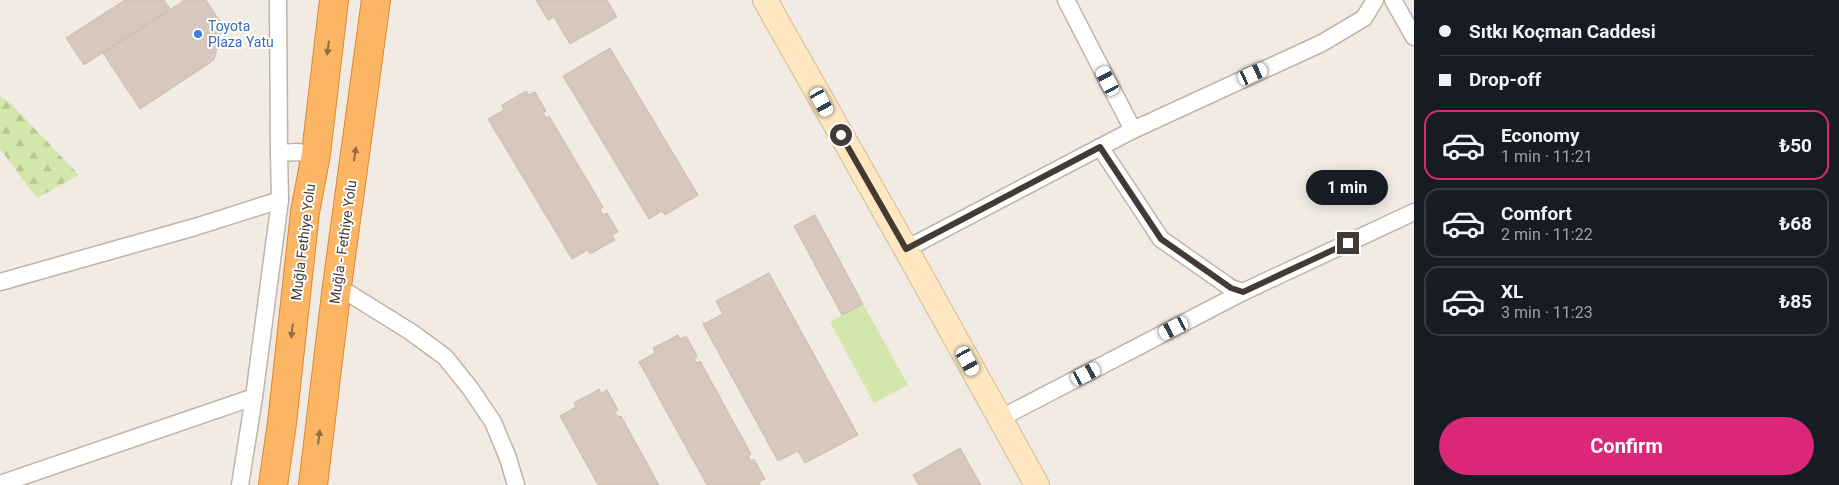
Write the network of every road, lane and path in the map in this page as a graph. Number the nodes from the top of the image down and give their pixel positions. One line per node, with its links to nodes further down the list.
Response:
1 (278, 0): 11 (street)
2 (334, 0): 12 (highway, Muğla Fethiye Yolu, one-way to 12)
3 (376, 0): 17 (highway, Muğla - Fethiye Yolu, one-way to 3)
4 (765, 0): 15 (street)
5 (1066, 0): 9 (street)
6 (1375, 0): 9 (street)
7 (1393, 0): 8 (street)
8 (1414, 37)
9 (1133, 130): 10 (street)
10 (1100, 147): 15 (street); 18 (street)
11 (279, 153): 12 (street); 13 (street)
12 (316, 154): 23 (highway, Muğla Fethiye Yolu, one-way to 23)
13 (280, 200): 16 (street); 19 (street)
14 (1414, 212): 18 (street)
15 (906, 249): 20 (street)
16 (0, 282)
17 (337, 286): 24 (highway, Muğla - Fethiye Yolu, one-way to 17); 25 (street)
18 (1243, 292): 20 (street)
19 (254, 397): 21 (street); 22 (street)
20 (1000, 419): 26 (street)
21 (0, 484)
22 (240, 485)
23 (273, 485)
24 (313, 485)
25 (516, 485)
26 (1037, 485)

